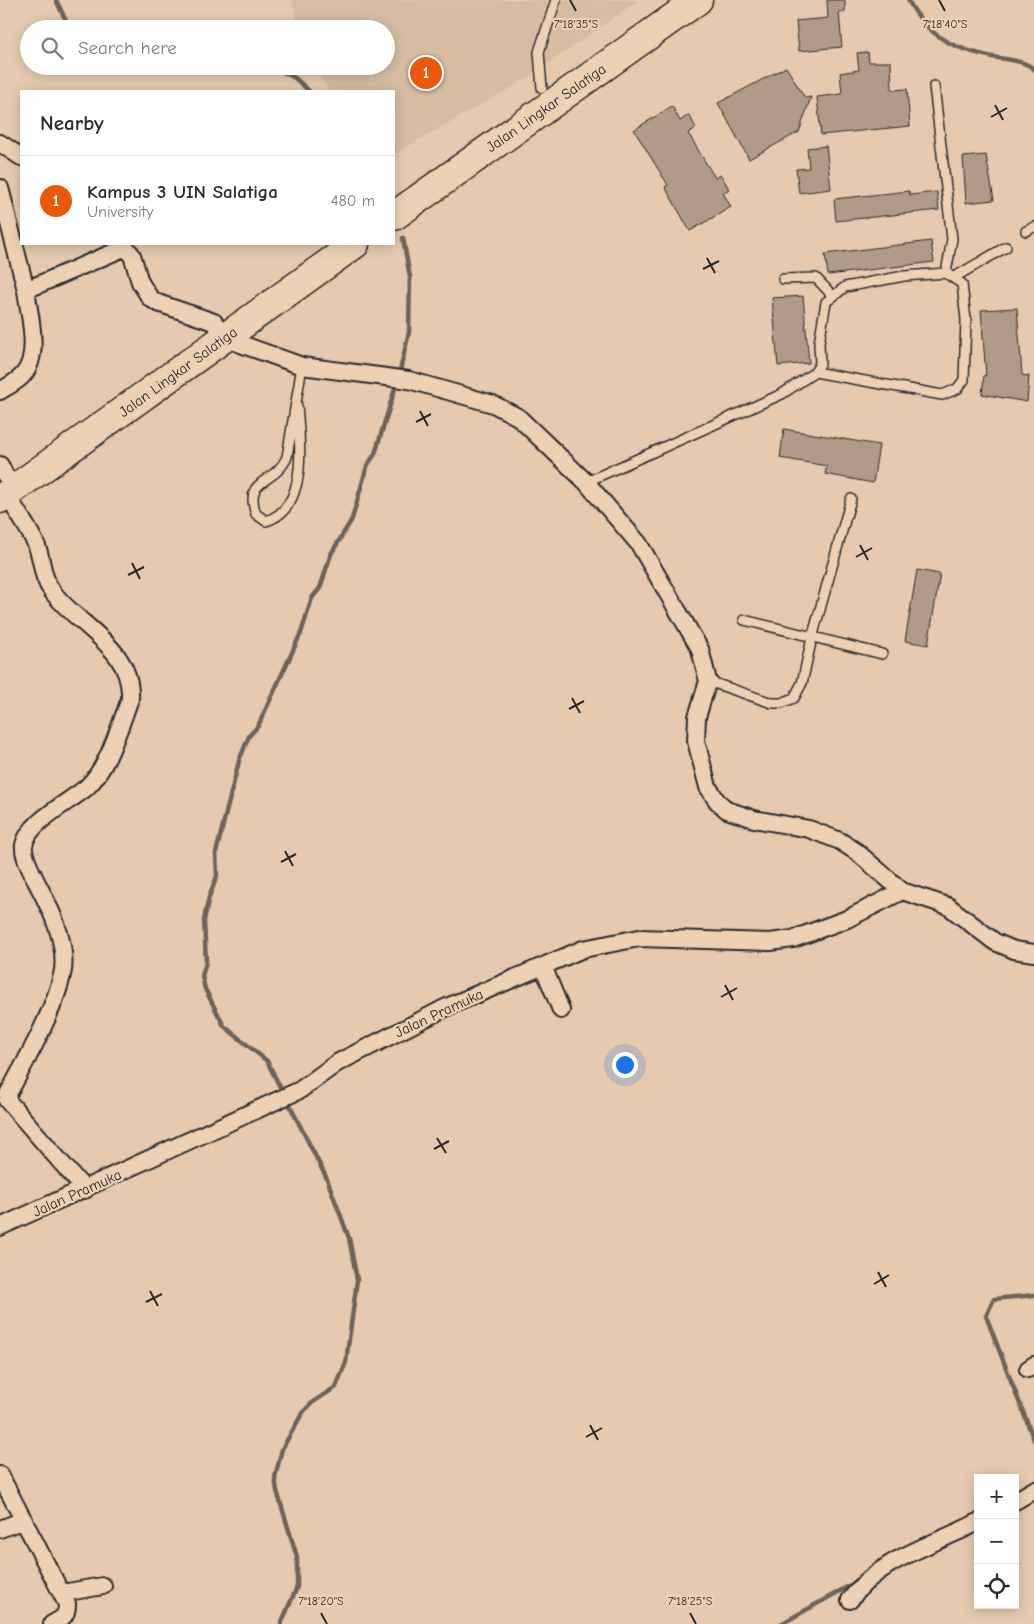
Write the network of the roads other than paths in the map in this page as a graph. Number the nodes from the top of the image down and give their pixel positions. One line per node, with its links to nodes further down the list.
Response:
1 (556, 0): 5 (lane)
2 (667, 0): 5 (highway, Jalan Lingkar Salatiga)
3 (698, 0): 11 (highway, Jalan Lingkar Salatiga)
4 (934, 86): 16 (lane)
5 (542, 88): 9 (highway, Jalan Lingkar Salatiga)
6 (0, 143): 7 (street)
7 (20, 157)
8 (0, 188): 10 (street)
9 (395, 194)
10 (2, 206): 18 (street)
11 (395, 215)
12 (323, 245): 20 (highway, Jalan Lingkar Salatiga)
13 (353, 245): 20 (highway, Jalan Lingkar Salatiga)
14 (125, 246): 18 (street); 20 (street)
15 (1006, 247): 16 (lane)
16 (949, 275): 19 (lane); 22 (lane)
17 (783, 279): 19 (lane)
18 (26, 290): 23 (street)
19 (832, 295): 22 (lane)
20 (219, 330): 21 (street); 25 (highway, Jalan Lingkar Salatiga)
21 (302, 366): 24 (lane); 26 (street)
22 (815, 372): 26 (lane)
23 (0, 390)
24 (297, 406): 24 (lane)
25 (2, 482): 36 (street)
26 (586, 482): 31 (street)
27 (851, 499): 29 (lane)
28 (744, 620): 29 (lane)
29 (812, 638): 30 (lane); 31 (lane)
30 (882, 654)
31 (708, 681): 32 (street)
32 (902, 891): 33 (street); 34 (street, Jalan Pramuka)
33 (1034, 953)
34 (543, 966): 35 (street); 36 (street, Jalan Pramuka)
35 (561, 1010)
36 (85, 1190): 37 (street, Jalan Pramuka)
37 (0, 1227)
38 (0, 1475): 41 (street)
39 (1033, 1494): 40 (street)
40 (1019, 1499)
41 (24, 1520): 43 (street); 45 (street)
42 (974, 1524): 46 (street)
43 (0, 1529)
44 (103, 1586): 45 (street)
45 (62, 1593): 47 (street)
46 (850, 1600)
47 (52, 1624)

